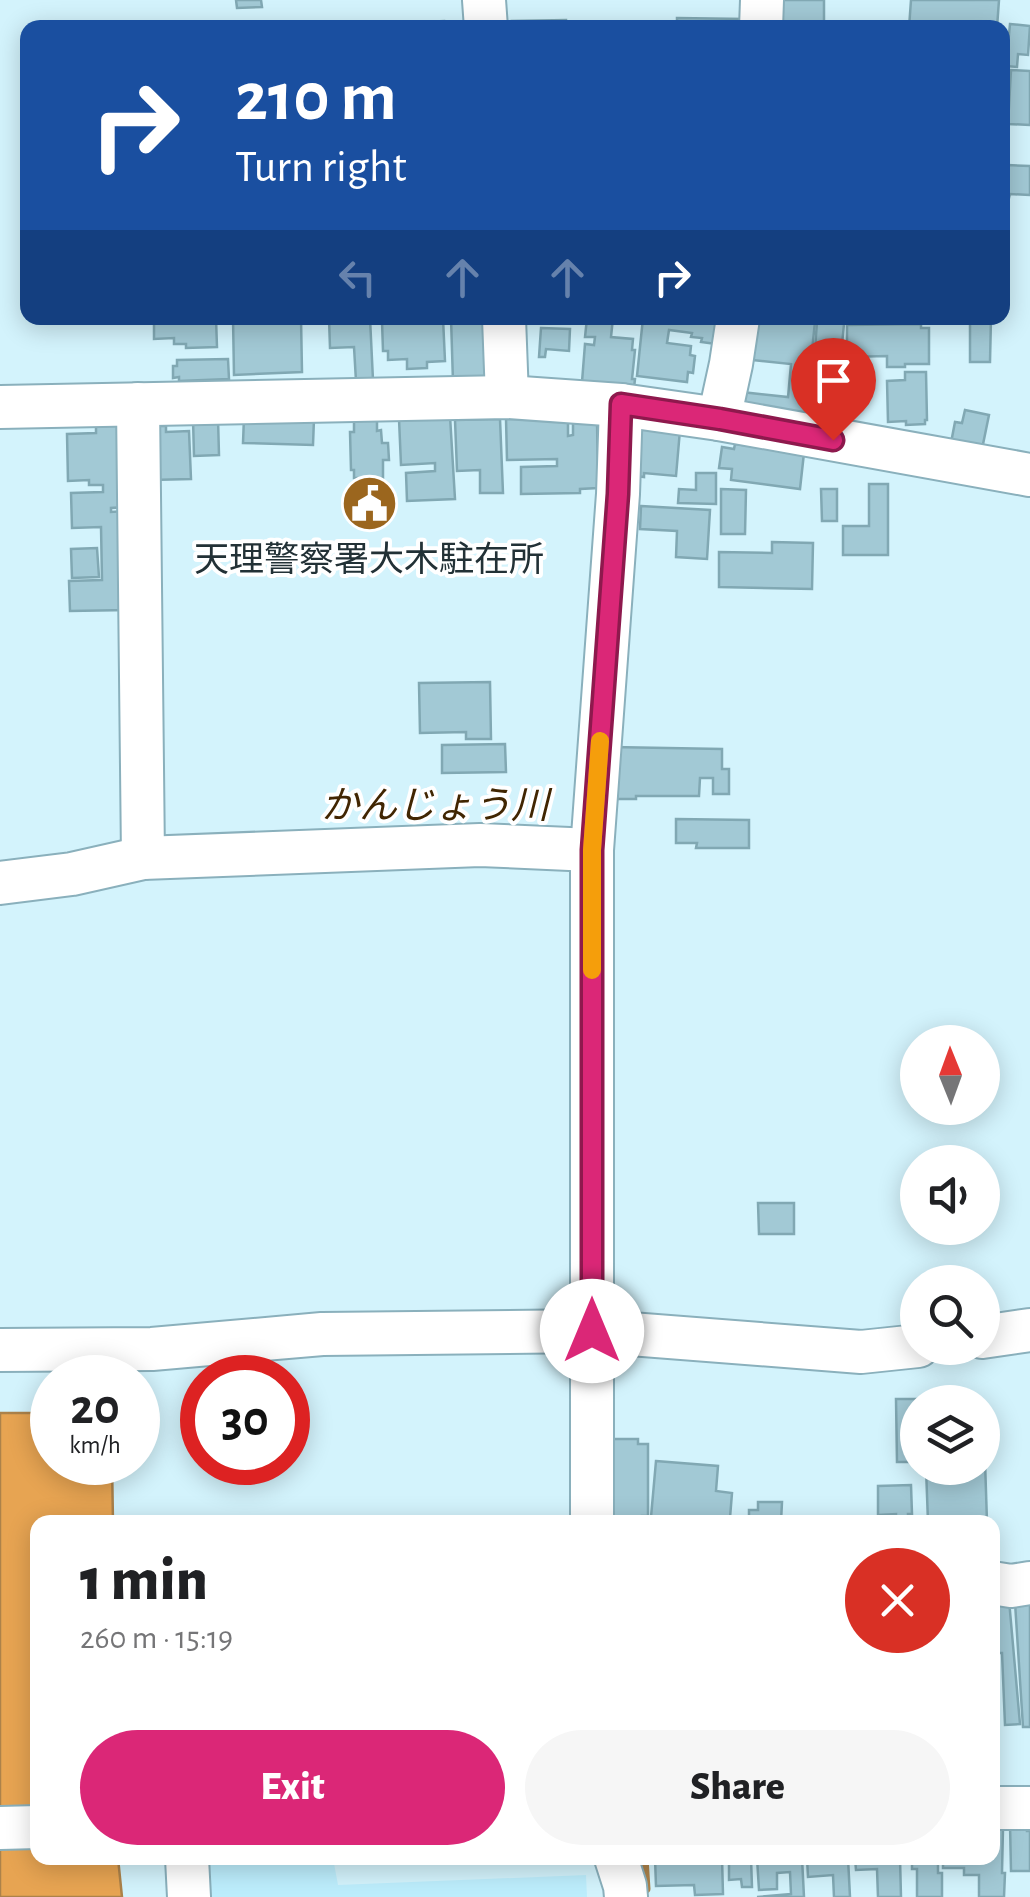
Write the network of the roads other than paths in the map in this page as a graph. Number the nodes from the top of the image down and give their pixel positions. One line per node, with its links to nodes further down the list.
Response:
1 (504, 325): 3 (street)
2 (737, 325): 7 (street)
3 (507, 397): 4 (street); 5 (street)
4 (138, 404): 6 (street); 10 (street)
5 (621, 404): 7 (street); 9 (street)
6 (0, 407)
7 (720, 419): 8 (street)
8 (1030, 475)
9 (592, 850): 10 (street); 13 (street)
10 (143, 858): 11 (street)
11 (0, 883)
12 (1030, 1330): 14 (street)
13 (592, 1331): 15 (street); 16 (street); 17 (street)
14 (1000, 1334)
15 (900, 1348)
16 (0, 1350)
17 (592, 1515)
18 (1000, 1584): 19 (street)
19 (1030, 1584)
20 (1000, 1808): 21 (street)
21 (1030, 1808)
22 (30, 1827): 23 (street)
23 (0, 1828)
24 (187, 1865): 26 (street)
25 (618, 1865): 27 (street)
26 (189, 1897)
27 (626, 1897)

